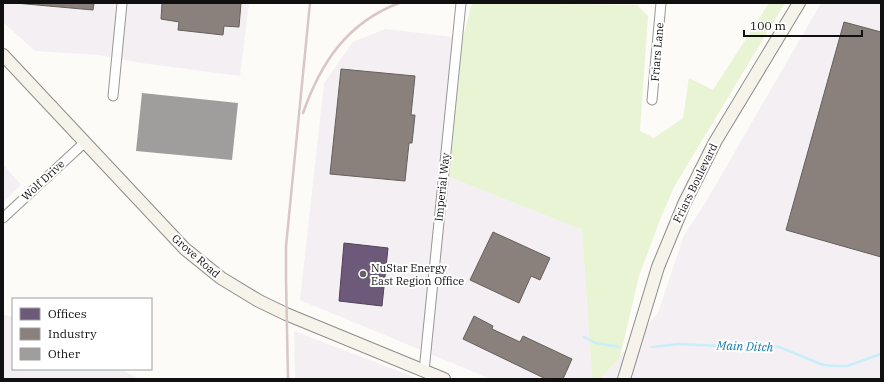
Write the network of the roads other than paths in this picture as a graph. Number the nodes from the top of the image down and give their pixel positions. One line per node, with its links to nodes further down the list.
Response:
1 (122, 3): 6 (street)
2 (461, 3): 10 (street, Imperial Way)
3 (661, 3): 7 (street, Friars Lane)
4 (799, 3): 12 (main road, Friars Boulevard)
5 (3, 55): 8 (main road, Grove Road)
6 (113, 96)
7 (652, 100)
8 (84, 142): 9 (street, Wolf Drive); 10 (main road, Grove Road)
9 (3, 218)
10 (424, 371): 11 (main road, Grove Road)
11 (444, 379)
12 (624, 379)

